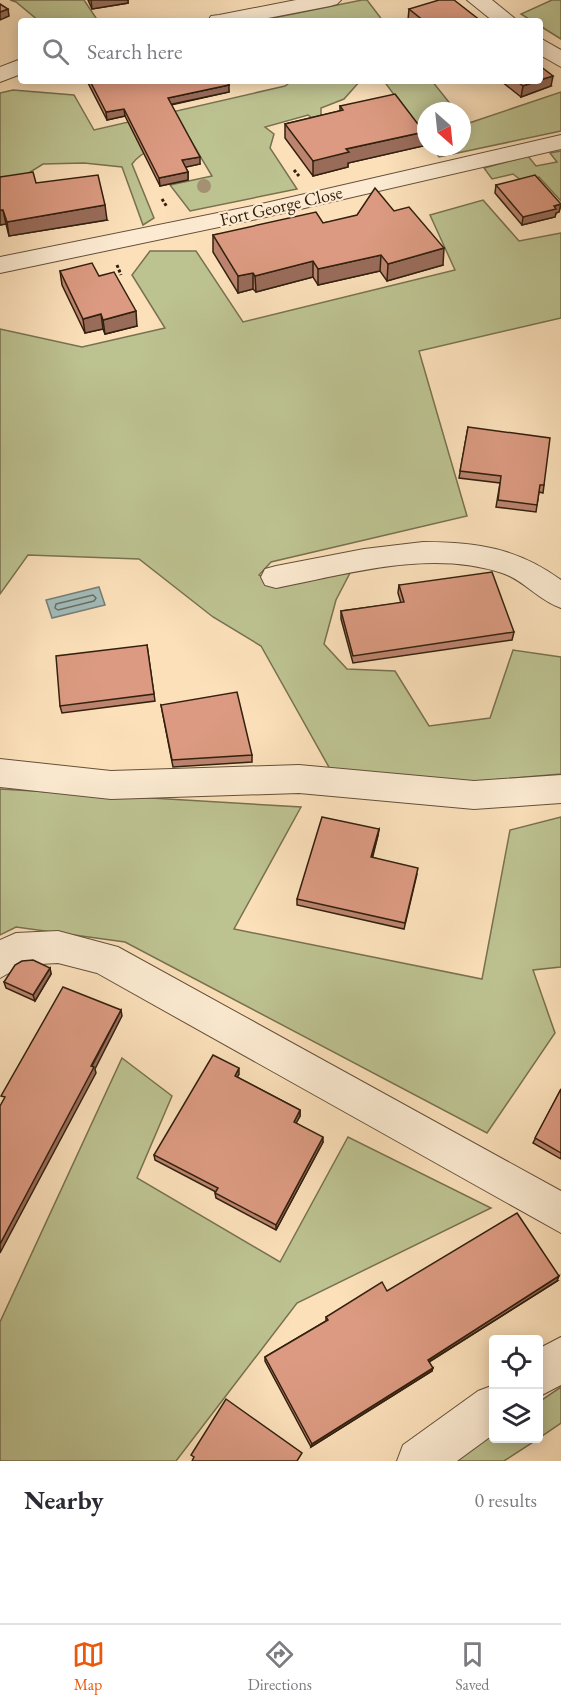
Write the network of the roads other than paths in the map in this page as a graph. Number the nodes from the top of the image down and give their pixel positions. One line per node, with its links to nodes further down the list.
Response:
1 (330, 0): 3 (street)
2 (478, 0): 4 (street)
3 (235, 18)
4 (503, 18)
5 (543, 47): 6 (street)
6 (561, 60)
7 (18, 67): 8 (street)
8 (0, 75)
9 (561, 142): 10 (street, Fort George Close)
10 (0, 265)
11 (276, 577): 12 (street)
12 (561, 596)
13 (0, 773): 14 (street)
14 (561, 789)
15 (0, 961): 16 (street)
16 (561, 1213)
17 (561, 1359): 18 (street)
18 (543, 1372)
19 (489, 1411): 20 (street)
20 (419, 1461)

